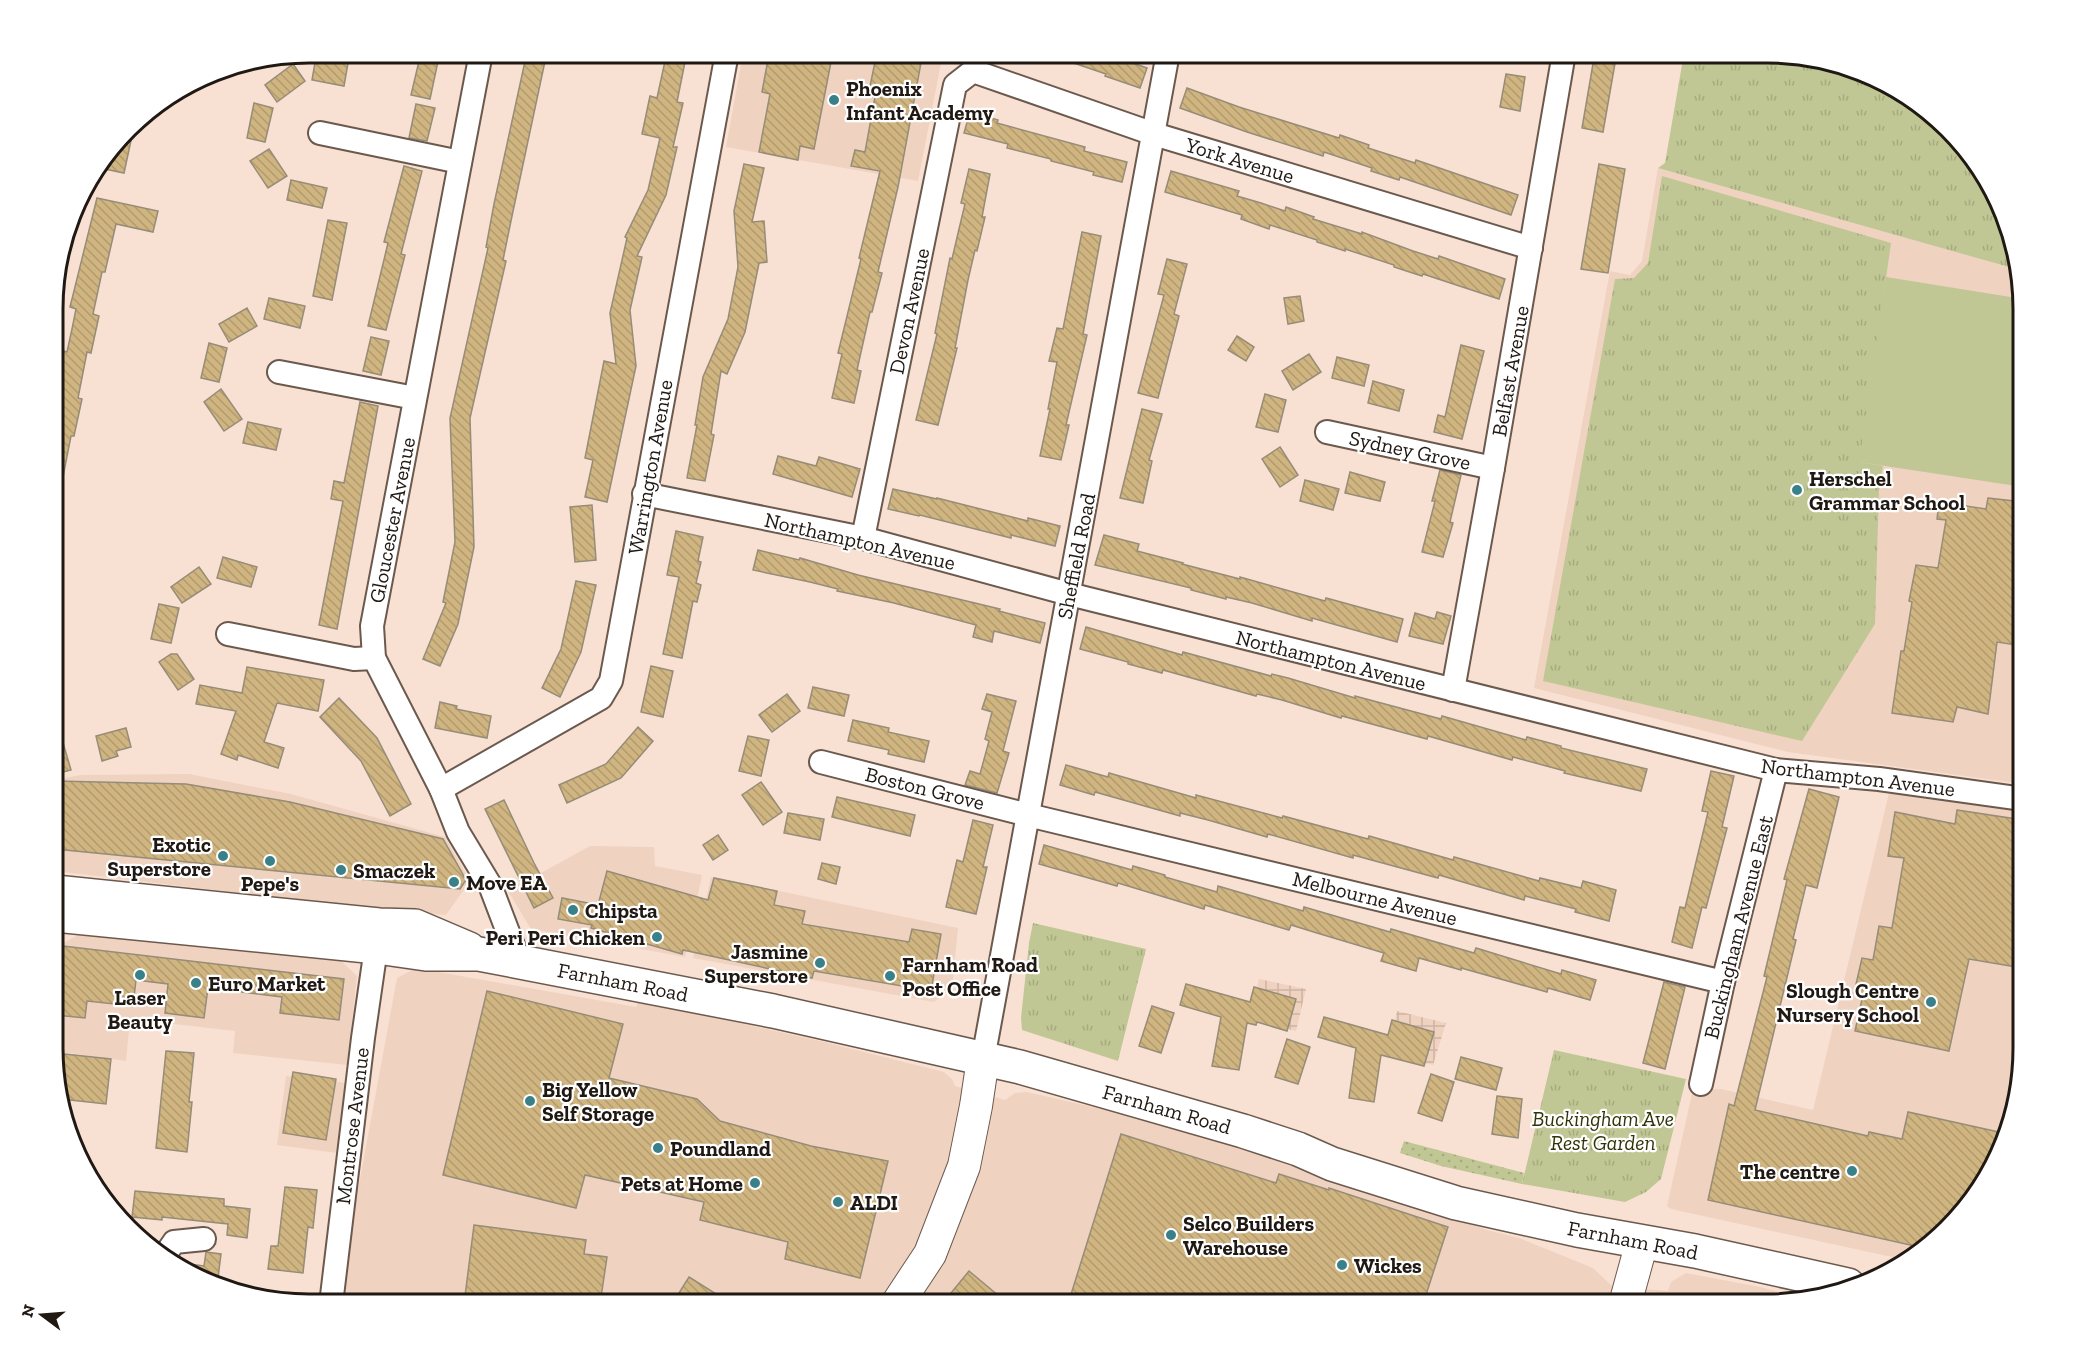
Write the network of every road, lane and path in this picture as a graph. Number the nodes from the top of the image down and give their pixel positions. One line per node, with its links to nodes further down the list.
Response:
1 (480, 63): 8 (street, Gloucester Avenue)
2 (725, 63): 14 (street, Warrington Avenue)
3 (1166, 63): 7 (street, Sheffield Road)
4 (1562, 63): 9 (street, Belfast Avenue)
5 (955, 85): 7 (street, York Avenue); 15 (street, Devon Avenue)
6 (320, 133): 8 (street)
7 (1154, 134): 9 (street, York Avenue); 16 (street, Sheffield Road)
8 (460, 162): 11 (street, Gloucester Avenue)
9 (1531, 248): 13 (street, Belfast Avenue)
10 (279, 372): 11 (street)
11 (415, 398): 18 (street, Gloucester Avenue)
12 (1327, 432): 13 (street, Sydney Grove)
13 (1493, 468): 19 (street, Belfast Avenue)
14 (644, 494): 15 (street, Northampton Avenue); 22 (street, Warrington Avenue)
15 (862, 538): 16 (street, Northampton Avenue)
16 (1069, 594): 19 (street, Northampton Avenue); 24 (street, Sheffield Road)
17 (228, 634): 18 (street)
18 (374, 658): 22 (street, Gloucester Avenue)
19 (1452, 690): 21 (street, Northampton Avenue)
20 (821, 762): 24 (street, Boston Grove)
21 (1776, 770): 23 (street, Northampton Avenue); 29 (street, Buckingham Avenue East)
22 (441, 789): 28 (street, Gloucester Avenue)
23 (2013, 798)
24 (1028, 814): 29 (street, Melbourne Avenue); 30 (street, Sheffield Road)
25 (63, 893): 27 (main road, Farnham Road)
26 (63, 916): 27 (main road, Farnham Road)
27 (378, 936): 28 (main road, Farnham Road); 36 (street, Montrose Avenue)
28 (519, 961): 30 (main road, Farnham Road)
29 (1723, 982): 31 (street, Buckingham Avenue East)
30 (983, 1059): 33 (main road, Farnham Road); 37 (street)
31 (1701, 1084)
32 (204, 1239): 34 (street)
33 (1654, 1244): 35 (main road, Farnham Road); 38 (street); 39 (street)
34 (169, 1250)
35 (1841, 1283)
36 (332, 1294)
37 (904, 1294)
38 (1630, 1294)
39 (1646, 1294)

